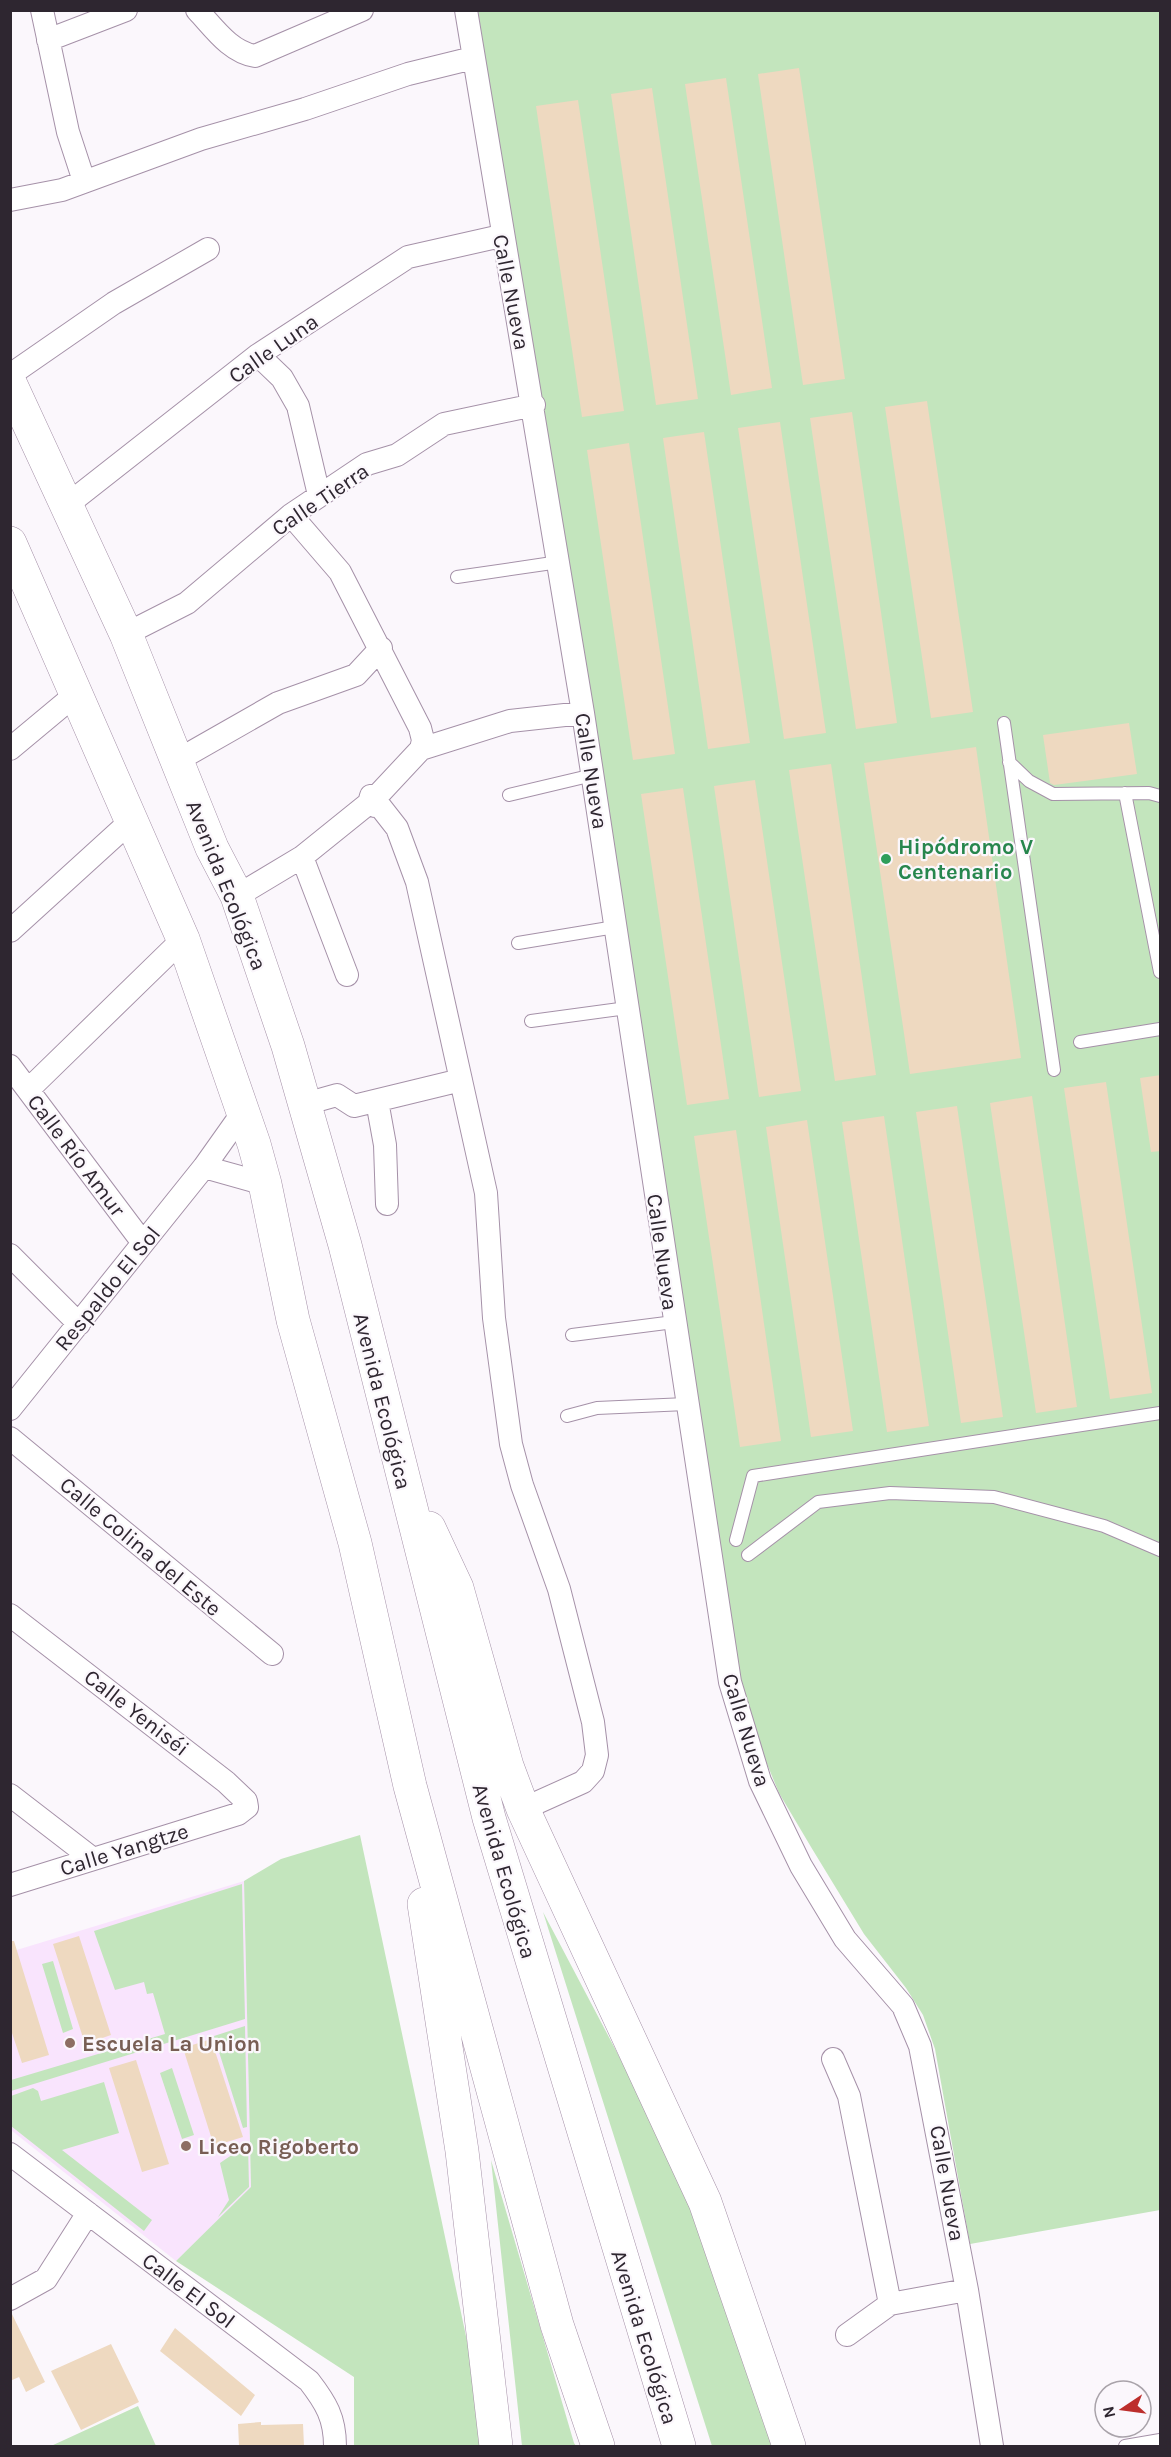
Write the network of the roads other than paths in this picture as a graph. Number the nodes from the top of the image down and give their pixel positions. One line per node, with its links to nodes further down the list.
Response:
1 (42, 10): 6 (street)
2 (126, 10): 6 (street)
3 (196, 10): 4 (street)
4 (362, 10)
5 (466, 10): 7 (street, Calle Nueva)
6 (48, 40): 8 (street)
7 (473, 58): 8 (street); 10 (street, Calle Nueva)
8 (84, 181): 9 (street)
9 (10, 200)
10 (501, 236): 12 (street, Calle Luna); 15 (street, Calle Nueva)
11 (208, 249): 13 (street)
12 (258, 355): 16 (street); 17 (street, Calle Luna)
13 (10, 375)
14 (10, 383): 17 (main road, Avenida Ecológica)
15 (534, 405): 16 (street, Calle Tierra); 20 (street, Calle Nueva)
16 (319, 495): 18 (street, Calle Tierra)
17 (67, 505): 22 (main road, Avenida Ecológica)
18 (291, 515): 22 (street, Calle Tierra); 23 (street)
19 (10, 543): 24 (main road)
20 (559, 562): 21 (lane); 25 (street, Calle Nueva)
21 (457, 577)
22 (126, 634): 29 (main road, Avenida Ecológica)
23 (381, 648): 28 (street); 29 (street)
24 (76, 694): 27 (street); 36 (main road)
25 (583, 713): 28 (street); 31 (street, Calle Nueva)
26 (1004, 723): 30 (lane)
27 (10, 749)
28 (420, 749): 35 (street)
29 (178, 760): 38 (main road, Avenida Ecológica)
30 (1010, 762): 32 (lane); 50 (lane)
31 (593, 775): 33 (lane); 39 (street, Calle Nueva)
32 (1125, 793): 34 (lane); 43 (lane)
33 (509, 795)
34 (1161, 796)
35 (376, 801): 37 (street); 51 (street)
36 (132, 820): 40 (street); 41 (main road)
37 (302, 857): 38 (street); 44 (street)
38 (237, 896): 54 (main road, Avenida Ecológica)
39 (615, 927): 42 (lane); 45 (street, Calle Nueva)
40 (10, 931)
41 (183, 939): 52 (street); 55 (main road)
42 (518, 943)
43 (1161, 972)
44 (347, 975)
45 (627, 1008): 46 (lane); 61 (street, Calle Nueva)
46 (531, 1022)
47 (1161, 1029): 48 (lane)
48 (1080, 1042)
49 (10, 1066): 52 (street, Calle Río Amur)
50 (1054, 1070)
51 (461, 1080): 53 (street); 77 (street)
52 (28, 1090): 59 (street, Calle Río Amur)
53 (377, 1101): 54 (street); 58 (street)
54 (305, 1104): 69 (main road, Avenida Ecológica)
55 (243, 1112): 56 (street, Respaldo El Sol); 57 (main road)
56 (204, 1167): 57 (street); 59 (street, Respaldo El Sol)
57 (265, 1184): 75 (main road)
58 (387, 1204)
59 (143, 1244): 62 (street, Respaldo El Sol)
60 (10, 1256): 62 (street)
61 (674, 1322): 63 (lane); 64 (street, Calle Nueva)
62 (79, 1324): 65 (street, Respaldo El Sol)
63 (572, 1335)
64 (686, 1404): 67 (lane); 84 (street, Calle Nueva)
65 (10, 1409)
66 (1161, 1413): 70 (lane)
67 (567, 1416)
68 (10, 1438): 74 (street, Calle Colina del Este)
69 (403, 1485): 77 (main road); 92 (main road, Avenida Ecológica)
70 (736, 1540)
71 (1161, 1550): 72 (lane)
72 (748, 1555)
73 (10, 1615): 78 (street, Calle Yeniséi)
74 (272, 1654)
75 (410, 1786): 90 (main road); 91 (main road)
76 (10, 1795): 79 (street)
77 (523, 1809): 93 (main road)
78 (238, 1814): 79 (street, Calle Yangtze)
79 (93, 1859): 80 (street, Calle Yangtze)
80 (10, 1885)
81 (833, 2059): 86 (street)
82 (10, 2154): 83 (street, Calle El Sol)
83 (88, 2213): 85 (street); 89 (street, Calle El Sol)
84 (968, 2290): 86 (street); 94 (street, Calle Nueva)
85 (10, 2299)
86 (890, 2304): 87 (street)
87 (847, 2335)
88 (1161, 2440): 95 (lane)
89 (335, 2446)
90 (496, 2446)
91 (598, 2446)
92 (679, 2446)
93 (789, 2446)
94 (992, 2446)
95 (1125, 2446)

